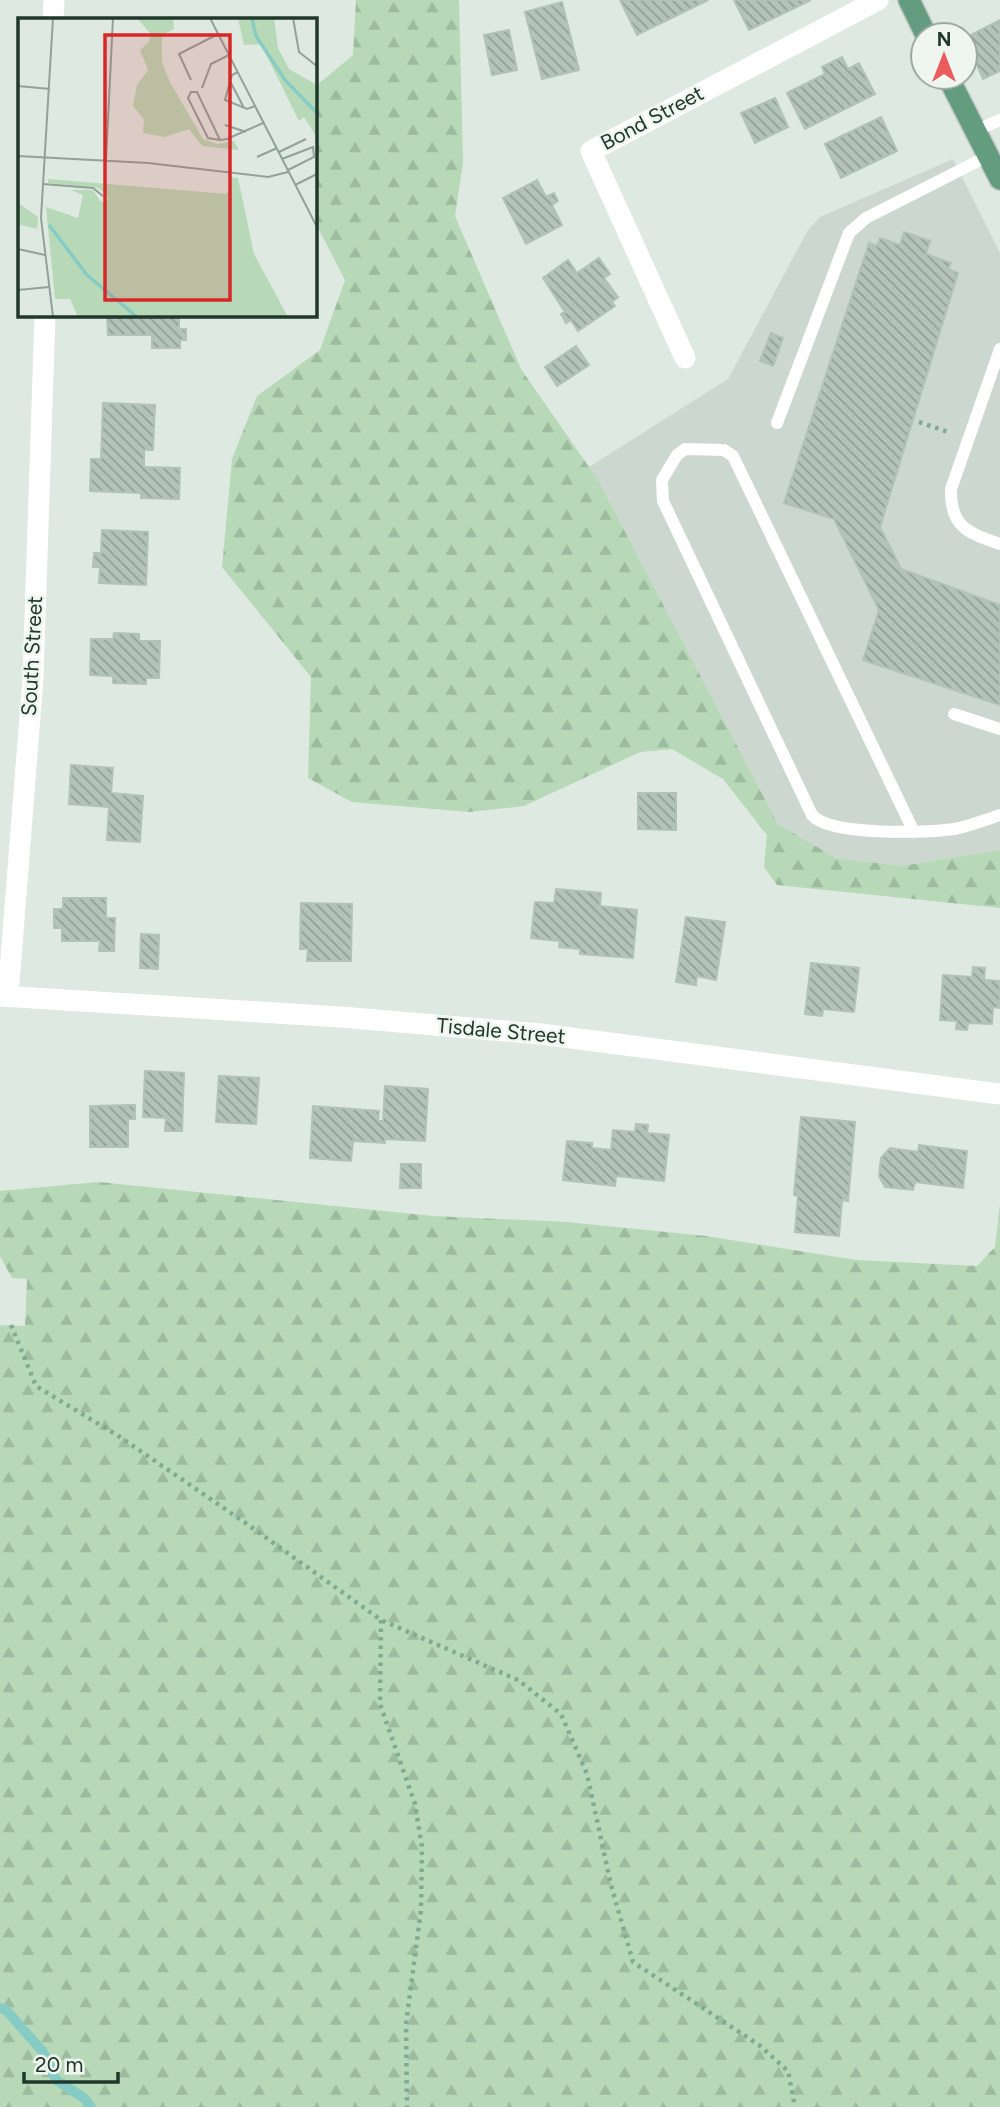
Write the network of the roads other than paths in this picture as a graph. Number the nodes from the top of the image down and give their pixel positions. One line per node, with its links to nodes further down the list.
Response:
1 (54, 0): 4 (street)
2 (878, 0): 12 (street, Bond Street)
3 (909, 0): 5 (main road)
4 (53, 18)
5 (919, 21)
6 (955, 91): 8 (main road)
7 (1000, 120): 8 (lane)
8 (975, 131): 9 (main road)
9 (988, 156): 10 (main road); 14 (lane)
10 (1000, 179)
11 (45, 317): 20 (street, South Street)
12 (685, 358)
13 (999, 359): 15 (lane)
14 (776, 423)
15 (1000, 544)
16 (954, 714): 17 (lane)
17 (1000, 729)
18 (1000, 815): 19 (lane)
19 (914, 832): 19 (lane)
20 (4, 996): 21 (street, Tisdale Street)
21 (1000, 1094)

